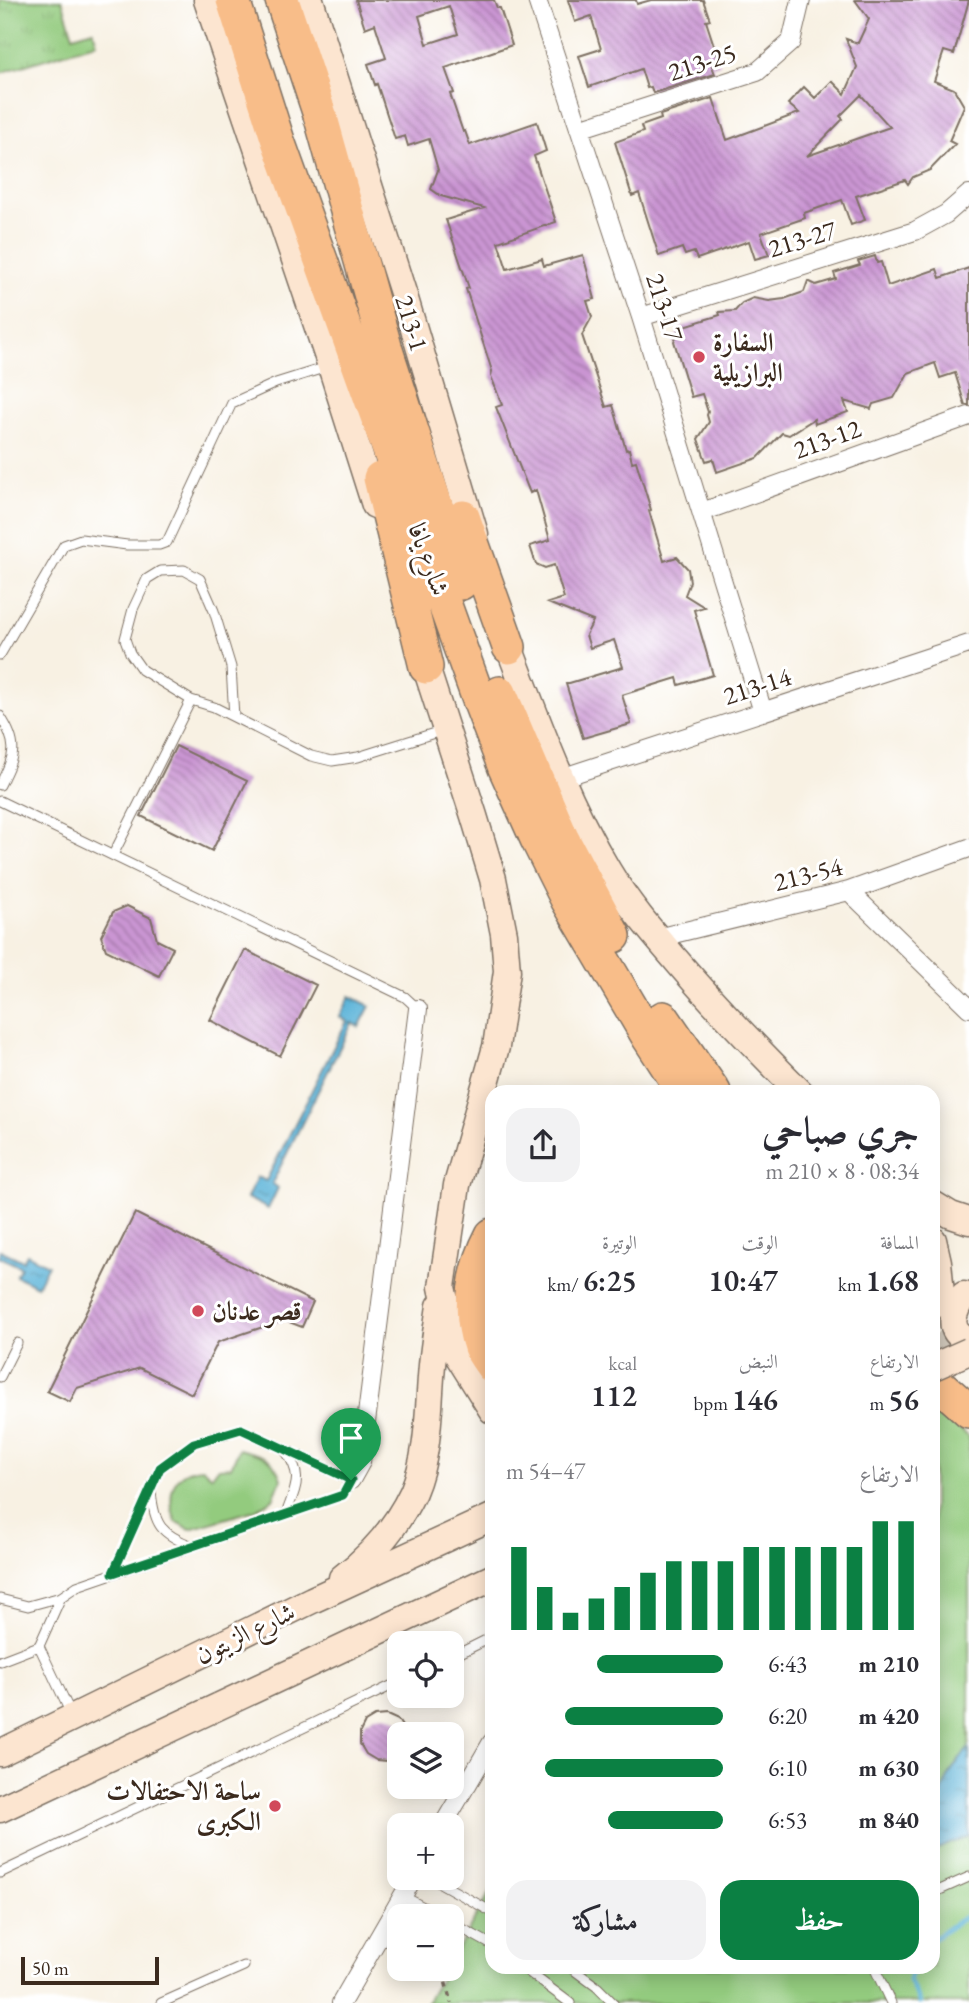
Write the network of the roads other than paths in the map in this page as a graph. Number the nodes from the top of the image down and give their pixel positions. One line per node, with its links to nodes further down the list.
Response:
1 (206, 0): 12 (main road)
2 (233, 0): 9 (highway, شارع يافا)
3 (282, 0): 7 (highway, شارع يافا)
4 (310, 0): 16 (main road, 213-1)
5 (537, 0): 8 (street, 213-17)
6 (801, 0): 8 (street, 213-25)
7 (321, 118): 16 (highway); 34 (highway, شارع يافا)
8 (579, 130): 11 (street, 213-17)
9 (278, 141): 18 (highway); 33 (highway, شارع يافا)
10 (969, 194): 11 (street, 213-27)
11 (641, 317): 14 (street, 213-17)
12 (331, 366): 17 (lane); 18 (main road)
13 (969, 416): 14 (street, 213-12)
14 (702, 512): 20 (street, 213-17)
15 (969, 644): 20 (street, 213-14)
16 (509, 647): 24 (main road, 213-1)
17 (0, 655)
18 (426, 667): 23 (main road)
19 (191, 700): 22 (lane); 22 (lane); 28 (lane)
20 (763, 712): 24 (street, 213-14)
21 (0, 716): 25 (lane)
22 (234, 717): 23 (lane)
23 (445, 730): 40 (main road)
24 (561, 778): 30 (main road, 213-1)
25 (0, 785)
26 (0, 801): 28 (lane)
27 (969, 848): 29 (street, 213-54)
28 (113, 855): 32 (lane)
29 (849, 891): 30 (street, 213-54); 31 (street)
30 (657, 938): 35 (main road, 213-1)
31 (969, 1008)
32 (418, 1009): 50 (street)
33 (679, 1085)
34 (709, 1085)
35 (793, 1085)
36 (940, 1209): 37 (main road)
37 (969, 1221)
38 (485, 1250): 45 (highway)
39 (940, 1267): 41 (main road)
40 (442, 1287): 48 (main road); 59 (main road)
41 (952, 1300): 42 (main road)
42 (969, 1341)
43 (17, 1343): 46 (lane)
44 (969, 1351): 47 (main road, bridge)
45 (485, 1355)
46 (0, 1377)
47 (948, 1391)
48 (485, 1399)
49 (285, 1448): 50 (lane); 51 (lane); 52 (lane)
50 (351, 1480): 52 (lane)
51 (151, 1491): 54 (lane); 55 (lane)
52 (286, 1514): 54 (lane)
53 (485, 1520): 59 (main road, شارع الزيتون)
54 (192, 1546): 55 (lane)
55 (113, 1573): 57 (lane)
56 (485, 1581): 68 (main road, شارع الزيتون)
57 (61, 1597): 58 (lane); 61 (lane)
58 (0, 1599)
59 (312, 1600): 65 (main road, شارع الزيتون)
60 (485, 1640): 62 (lane)
61 (39, 1646): 63 (lane); 65 (lane)
62 (464, 1651)
63 (2, 1659)
64 (387, 1688): 70 (lane)
65 (72, 1718): 66 (main road, شارع الزيتون)
66 (0, 1753)
67 (485, 1754): 69 (street)
68 (0, 1809)
69 (450, 1813)
70 (0, 1874)
71 (969, 1877): 74 (lane)
72 (406, 1890): 75 (street)
73 (453, 1890): 77 (lane)
74 (940, 1890)
75 (403, 1896): 76 (lane); 85 (street)
76 (418, 1904)
77 (485, 1908)
78 (464, 1930): 79 (lane)
79 (485, 1941)
80 (244, 1966): 84 (lane)
81 (531, 1974): 86 (lane)
82 (579, 1974): 87 (lane)
83 (877, 1974): 88 (lane)
84 (161, 2003)
85 (341, 2003)
86 (570, 2003)
87 (613, 2003)
88 (891, 2003)

